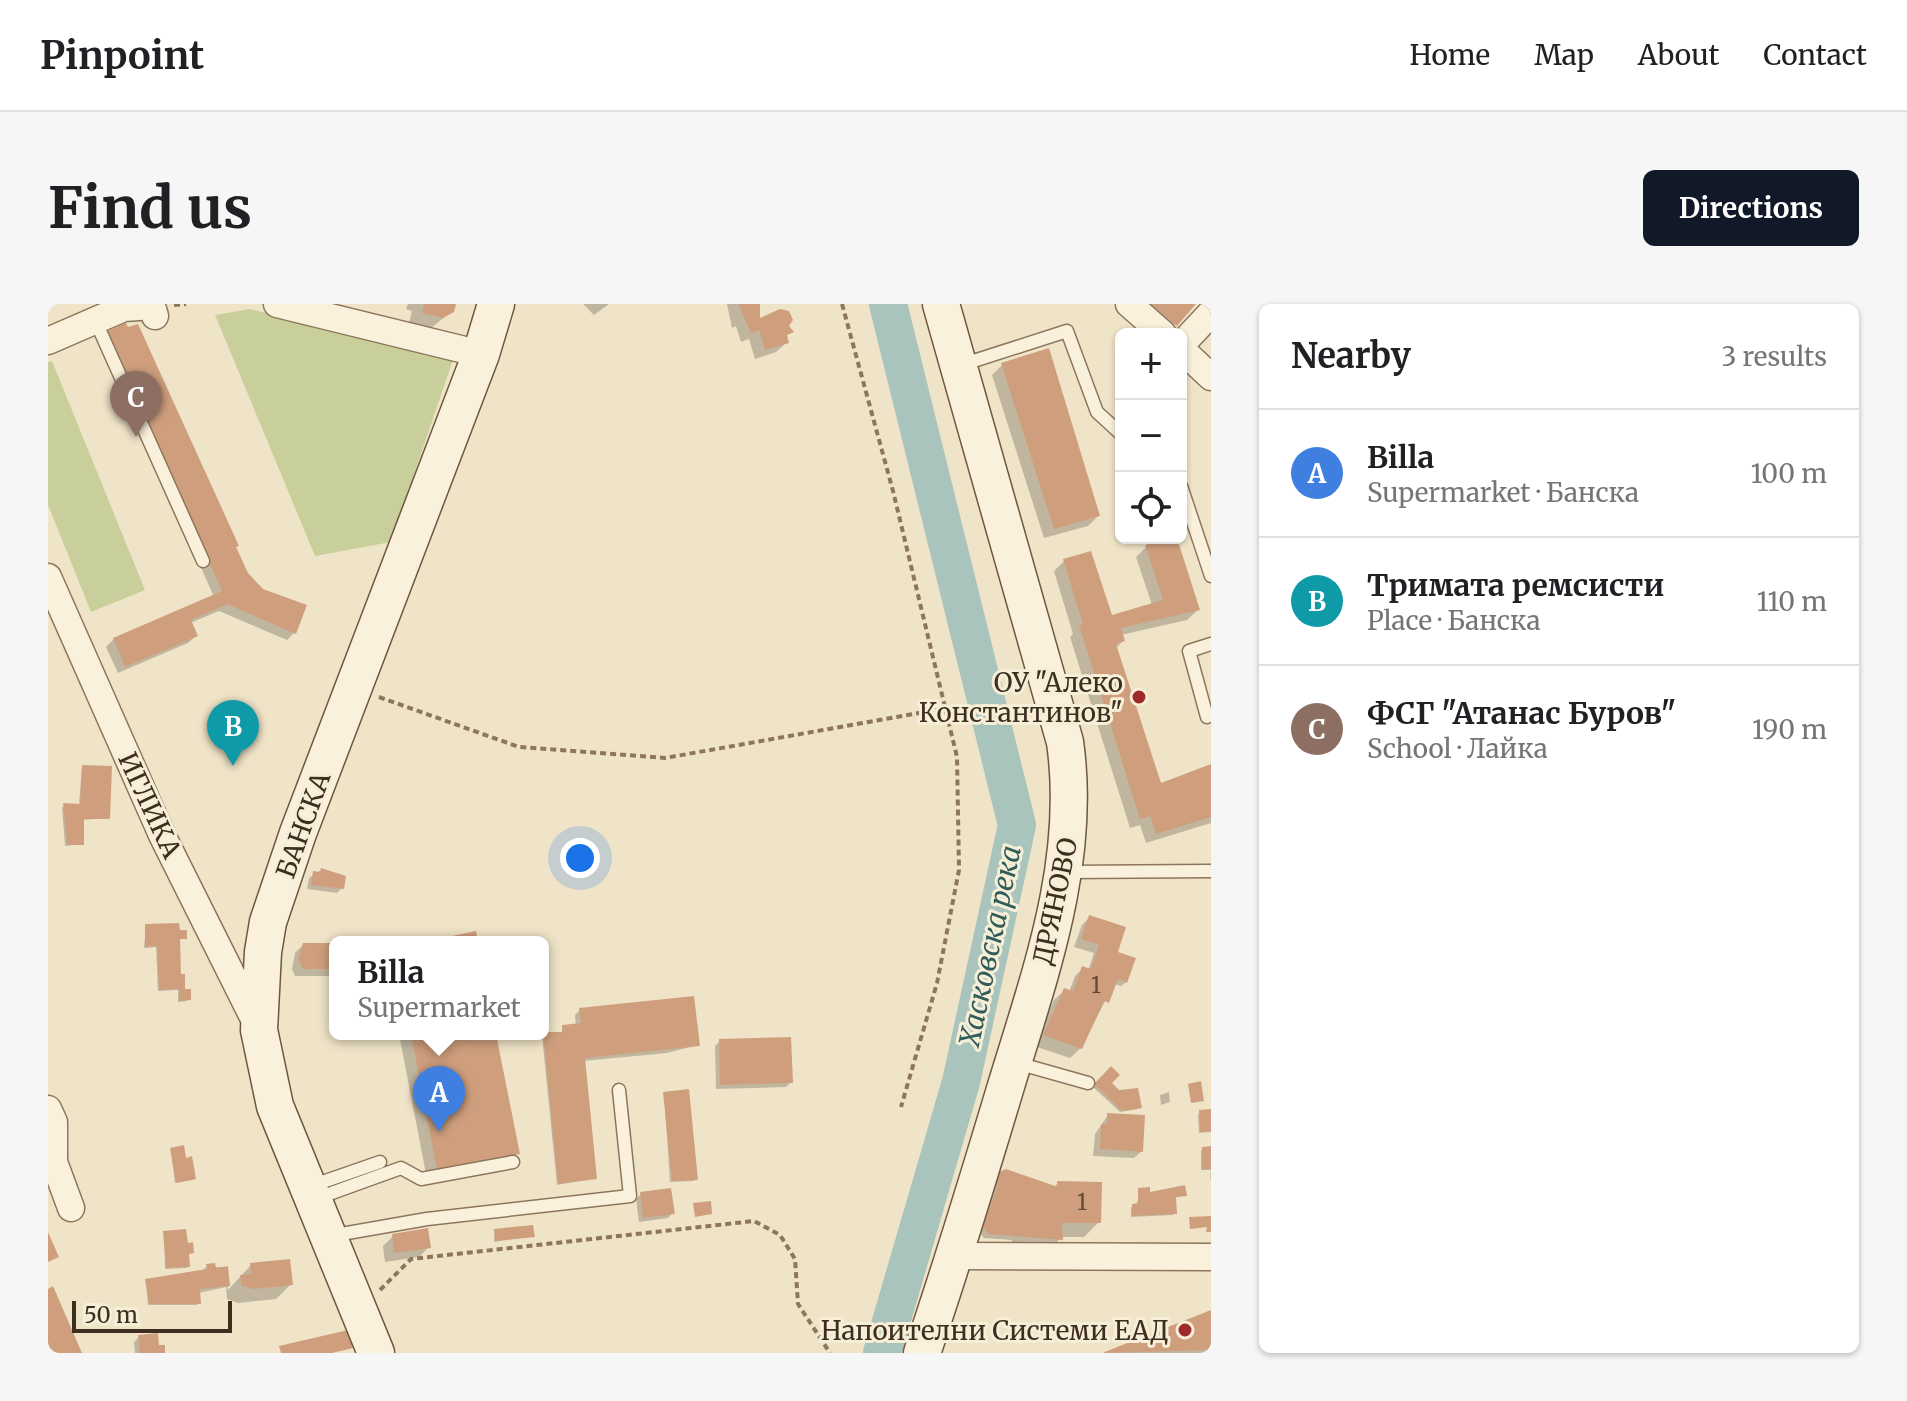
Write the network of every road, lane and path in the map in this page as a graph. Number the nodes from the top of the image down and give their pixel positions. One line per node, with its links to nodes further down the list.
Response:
1 (277, 304): 13 (street)
2 (496, 304): 13 (street, БАНСКА)
3 (842, 304): 23 (path)
4 (941, 304): 14 (street, ДРЯНОВО)
5 (1129, 304): 9 (street)
6 (1211, 313): 10 (street)
7 (155, 316): 8 (street)
8 (96, 322): 11 (street); 18 (lane)
9 (1156, 328)
10 (1187, 340)
11 (48, 341)
12 (1187, 353): 15 (street)
13 (481, 354): 22 (street, БАНСКА)
14 (958, 365): 16 (lane); 26 (street, ДРЯНОВО)
15 (1211, 377)
16 (1115, 428)
17 (1187, 497): 19 (lane)
18 (203, 561)
19 (1211, 576)
20 (48, 577): 27 (street, ИГЛИКА)
21 (1211, 644): 24 (lane)
22 (355, 689): 23 (path); 27 (street, БАНСКА)
23 (947, 708): 31 (path)
24 (1207, 717)
25 (1211, 871): 26 (lane)
26 (1065, 872): 28 (street, ДРЯНОВО)
27 (259, 1030): 35 (street, БАНСКА)
28 (1014, 1062): 29 (lane); 38 (street, ДРЯНОВО)
29 (1088, 1083)
30 (619, 1090): 37 (lane)
31 (901, 1107)
32 (48, 1109): 34 (street)
33 (513, 1162): 35 (lane)
34 (51, 1163): 36 (street)
35 (310, 1194): 37 (street, БАНСКА)
36 (71, 1208)
37 (328, 1237): 40 (street, БАНСКА)
38 (954, 1256): 39 (street); 43 (street, ДРЯНОВО)
39 (1211, 1257)
40 (358, 1311): 41 (street, БАНСКА); 42 (path)
41 (376, 1353)
42 (830, 1353)
43 (922, 1353)

